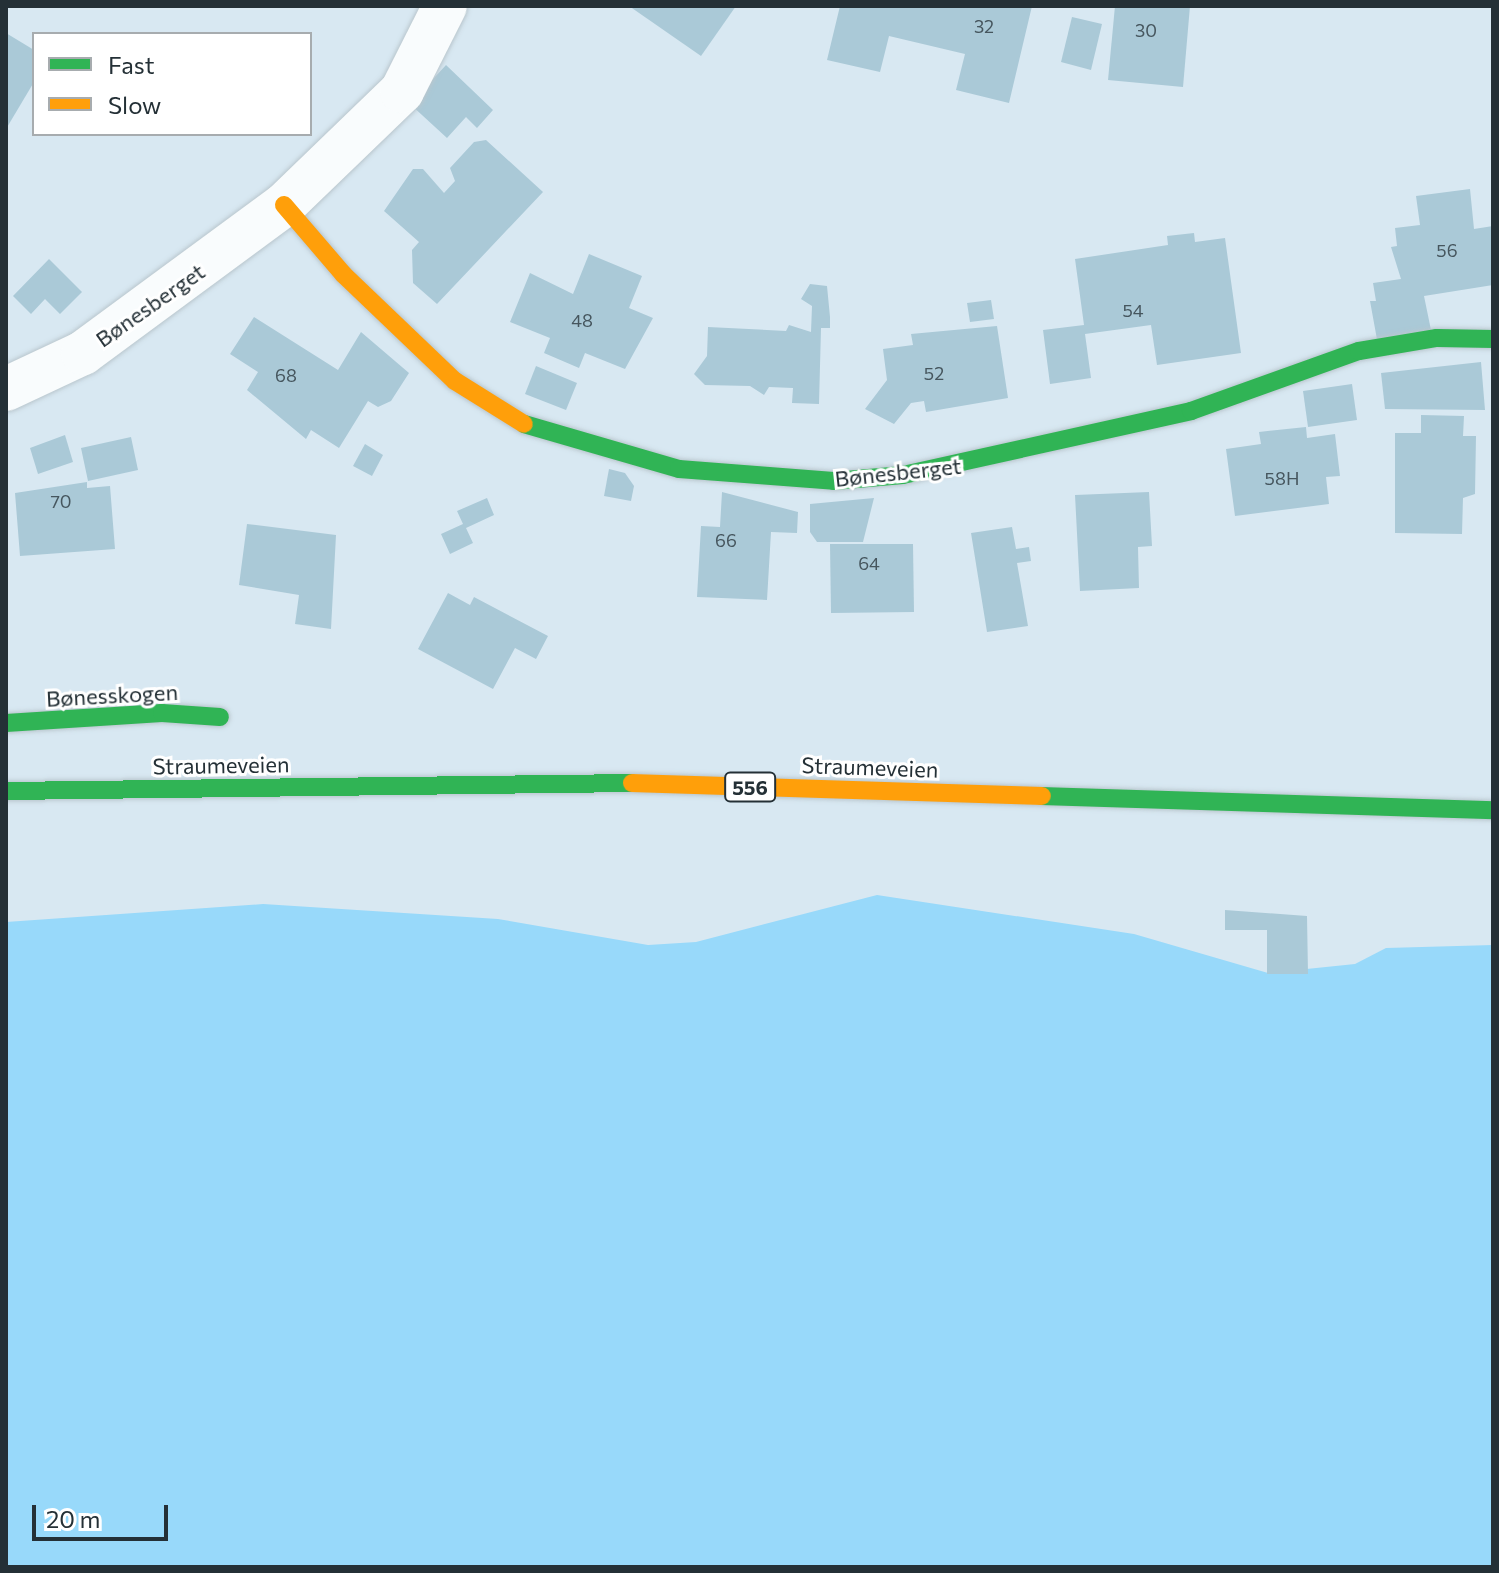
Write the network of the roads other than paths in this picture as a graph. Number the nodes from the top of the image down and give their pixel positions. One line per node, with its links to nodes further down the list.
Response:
1 (445, 6): 2 (street, Bønesberget)
2 (284, 205): 3 (street, Bønesberget); 4 (street, Bønesberget)
3 (1493, 339)
4 (6, 389)
5 (220, 717): 6 (street, Bønesskogen)
6 (6, 723)
7 (6, 791): 8 (street, Straumeveien / 556)
8 (1493, 810)

